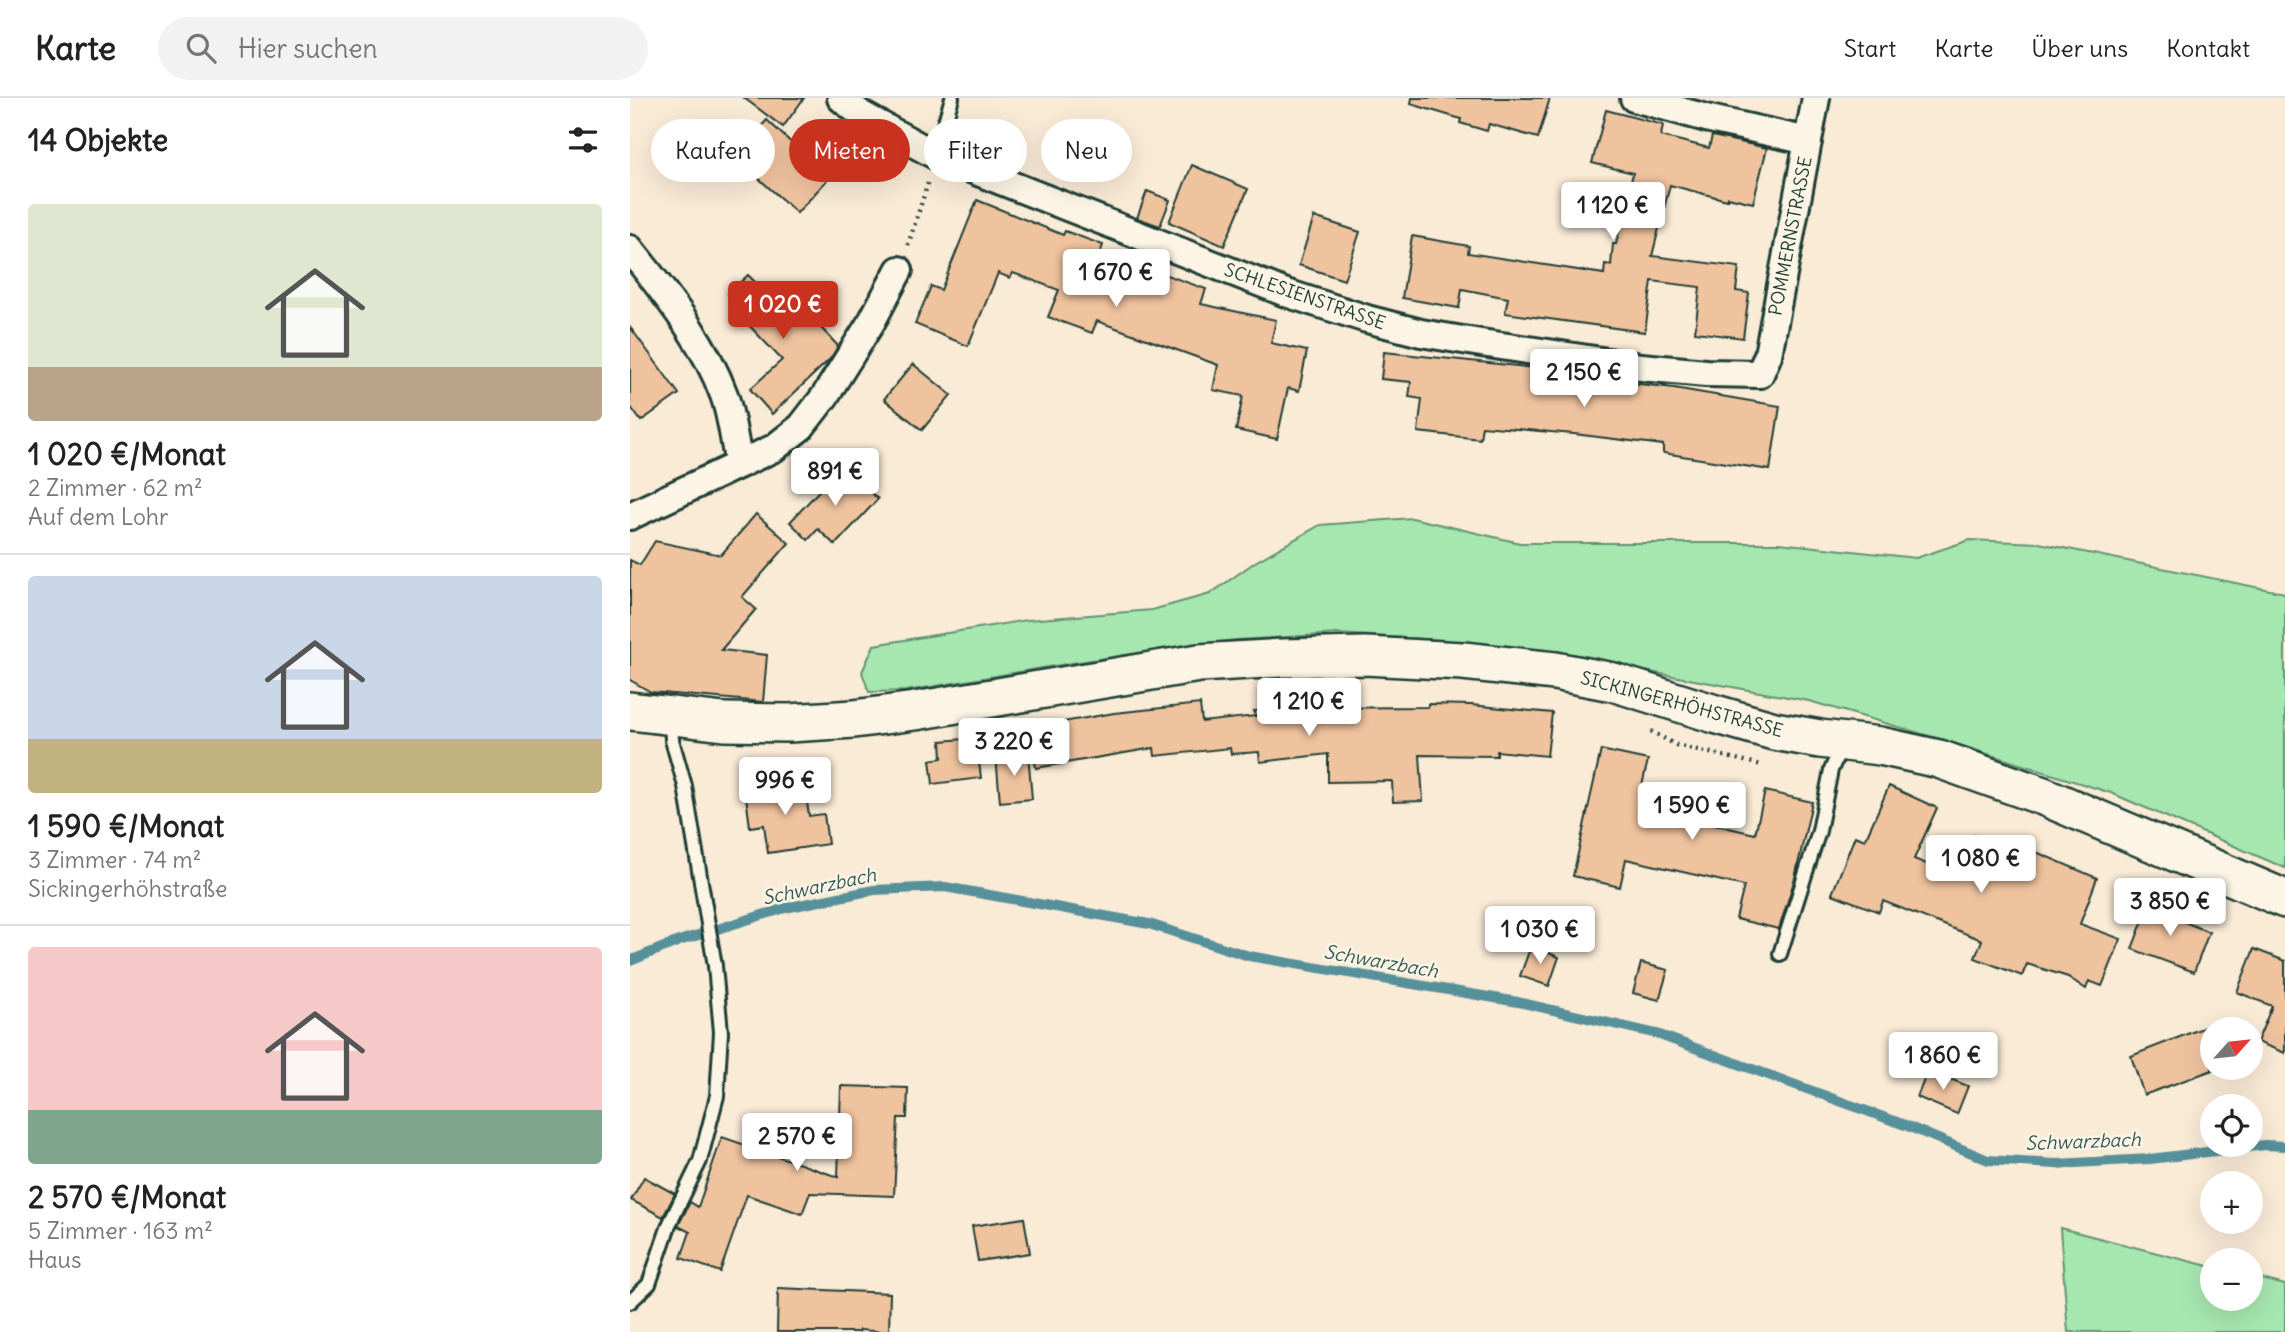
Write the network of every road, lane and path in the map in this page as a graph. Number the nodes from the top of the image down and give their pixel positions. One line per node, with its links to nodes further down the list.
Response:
1 (841, 98): 7 (street, SCHLESIENSTRASSE)
2 (952, 98): 5 (lane)
3 (1634, 98): 6 (street)
4 (1816, 98): 6 (street, POMMERNSTRASSE)
5 (946, 119)
6 (1808, 141): 12 (street, POMMERNSTRASSE)
7 (924, 149)
8 (928, 182): 11 (path)
9 (1004, 182): 12 (street, SCHLESIENSTRASSE)
10 (630, 249): 13 (street)
11 (900, 270): 13 (street)
12 (1760, 374)
13 (739, 464): 14 (street)
14 (630, 516)
15 (630, 711): 16 (main road, SICKINGERHÖHSTRASSE)
16 (670, 716): 17 (main road, SICKINGERHÖHSTRASSE); 20 (lane)
17 (1843, 741): 18 (main road, SICKINGERHÖHSTRASSE); 19 (lane)
18 (2285, 899)
19 (1780, 954)
20 (630, 1302)

